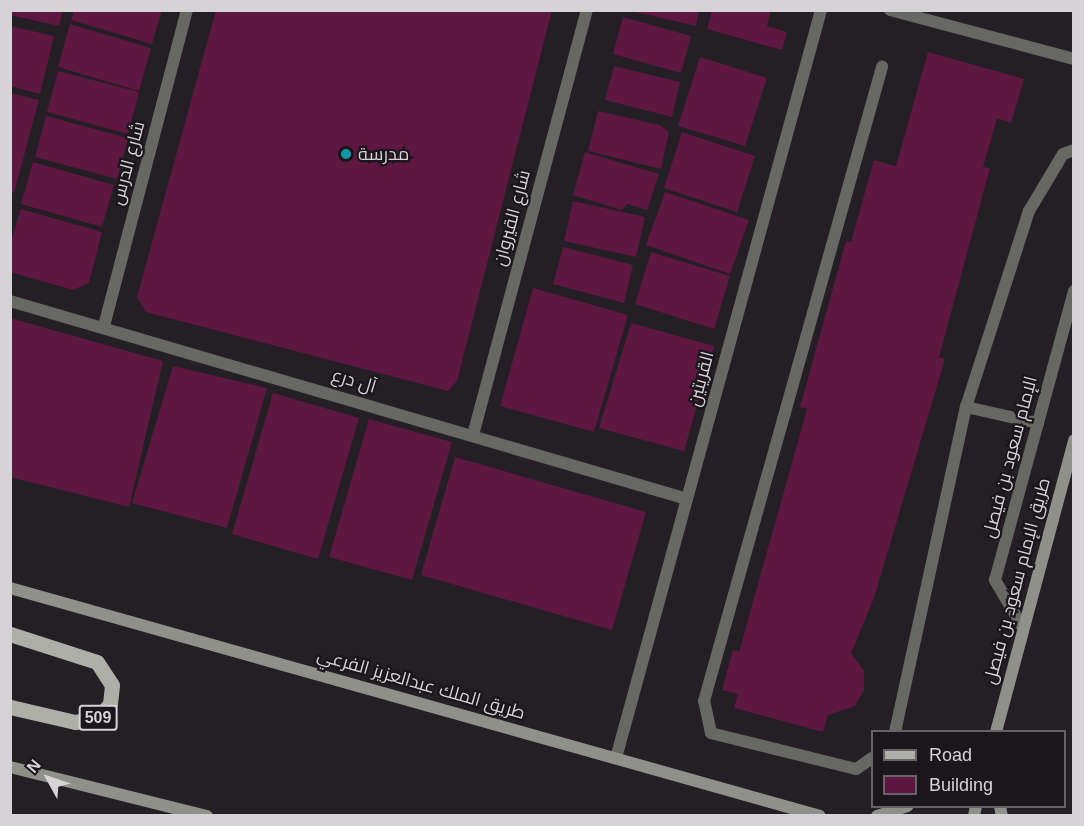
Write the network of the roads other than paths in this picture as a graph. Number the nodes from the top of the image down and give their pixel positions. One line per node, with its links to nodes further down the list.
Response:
1 (187, 10): 10 (street, شارع الدرس)
2 (587, 10): 13 (street, شارع القيروان)
3 (821, 10): 15 (street, القريتين)
4 (890, 10): 5 (street)
5 (1074, 59)
6 (882, 67): 24 (street)
7 (1074, 150): 11 (street)
8 (1074, 291): 12 (street, الإمام سعود بن فيصل)
9 (10, 301): 10 (street, آل درع)
10 (104, 326): 13 (street, آل درع)
11 (966, 407): 12 (street); 20 (street)
12 (1038, 423): 17 (street, الإمام سعود بن فيصل)
13 (473, 435): 15 (street, آل درع)
14 (1074, 440): 17 (main road, طريق الإمام سعود بن فيصل)
15 (687, 499): 23 (street, القريتين)
16 (10, 588): 23 (main road, طريق الملك عبدالعزيز الفرعي)
17 (1023, 627): 21 (main road); 22 (main road, طريق الإمام سعود بن فيصل)
18 (10, 634): 19 (main road, 509)
19 (10, 707)
20 (894, 730)
21 (989, 730)
22 (997, 730)
23 (616, 758): 28 (main road, طريق الملك عبدالعزيز الفرعي)
24 (871, 760)
25 (10, 767): 27 (main road)
26 (904, 808): 29 (main road)
27 (207, 816)
28 (820, 816)
29 (877, 816)

